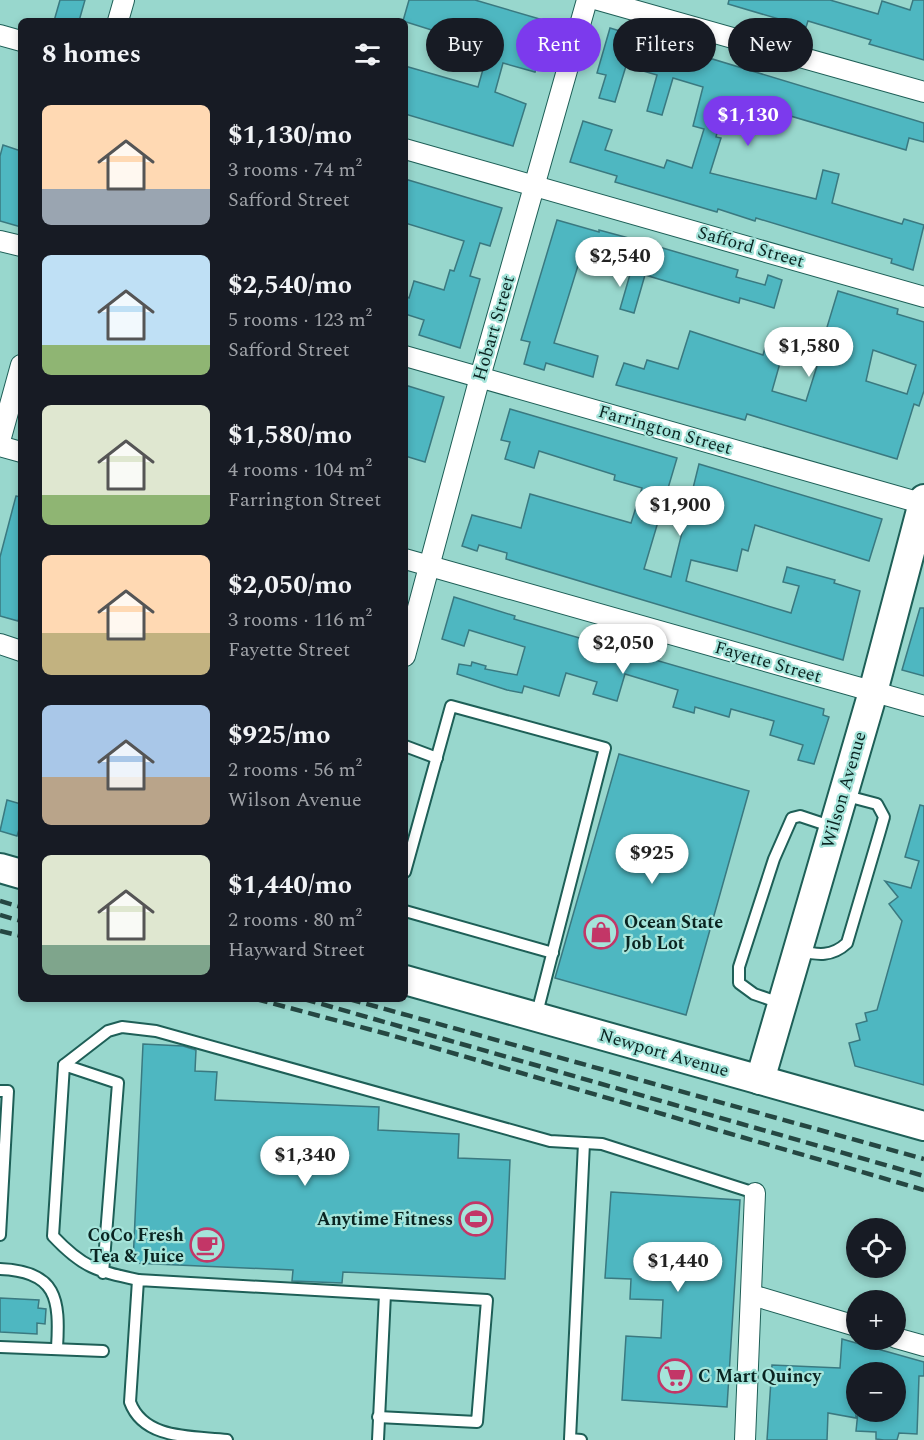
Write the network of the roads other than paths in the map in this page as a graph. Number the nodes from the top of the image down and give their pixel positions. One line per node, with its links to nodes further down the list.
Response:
1 (123, 0): 4 (street)
2 (587, 0): 9 (street, Hobart Street)
3 (598, 0): 7 (street)
4 (119, 18)
5 (0, 35): 6 (street)
6 (18, 40)
7 (924, 92)
8 (408, 150): 9 (street, Safford Street)
9 (534, 185): 12 (street, Safford Street); 15 (street, Hobart Street)
10 (0, 240): 11 (street)
11 (18, 245)
12 (924, 297)
13 (408, 357): 15 (street, Farrington Street)
14 (18, 376): 16 (street)
15 (480, 377): 19 (street, Farrington Street); 21 (street, Hobart Street)
16 (0, 441)
17 (0, 446): 18 (street)
18 (18, 451)
19 (924, 502): 25 (street, Wilson Avenue)
20 (408, 560): 21 (street, Fayette Street)
21 (428, 566): 23 (street, Hobart Street); 25 (street, Fayette Street)
22 (0, 644): 24 (street)
23 (408, 644)
24 (18, 650)
25 (873, 692): 26 (street, Fayette Street); 29 (street, Wilson Avenue)
26 (924, 706)
27 (408, 747): 28 (lane)
28 (437, 758): 31 (lane); 36 (lane)
29 (842, 795): 30 (street, Wilson Avenue); 35 (lane)
30 (833, 827): 35 (street, Wilson Avenue); 38 (lane)
31 (408, 861)
32 (0, 868): 33 (street)
33 (18, 873)
34 (408, 912): 36 (lane)
35 (797, 951): 38 (street, Wilson Avenue)
36 (552, 953): 39 (lane)
37 (408, 981): 39 (street, Newport Avenue)
38 (782, 1004): 41 (street, Wilson Avenue)
39 (536, 1017): 41 (street, Newport Avenue)
40 (64, 1065): 44 (lane); 48 (lane); 48 (lane)
41 (760, 1080): 43 (street, Newport Avenue)
42 (0, 1091): 46 (lane)
43 (924, 1126)
44 (584, 1143): 45 (lane); 61 (lane)
45 (754, 1193): 51 (street)
46 (0, 1235)
47 (0, 1269): 56 (lane)
48 (103, 1273): 49 (lane)
49 (138, 1280): 50 (lane); 59 (lane)
50 (385, 1294): 58 (lane); 58 (lane)
51 (752, 1295): 52 (street); 62 (street)
52 (846, 1323)
53 (906, 1341): 54 (street)
54 (924, 1346)
55 (0, 1347): 56 (lane)
56 (57, 1348): 57 (lane)
57 (103, 1351)
58 (378, 1417): 60 (lane)
59 (227, 1440)
60 (378, 1440)
61 (573, 1440)
62 (745, 1440)

